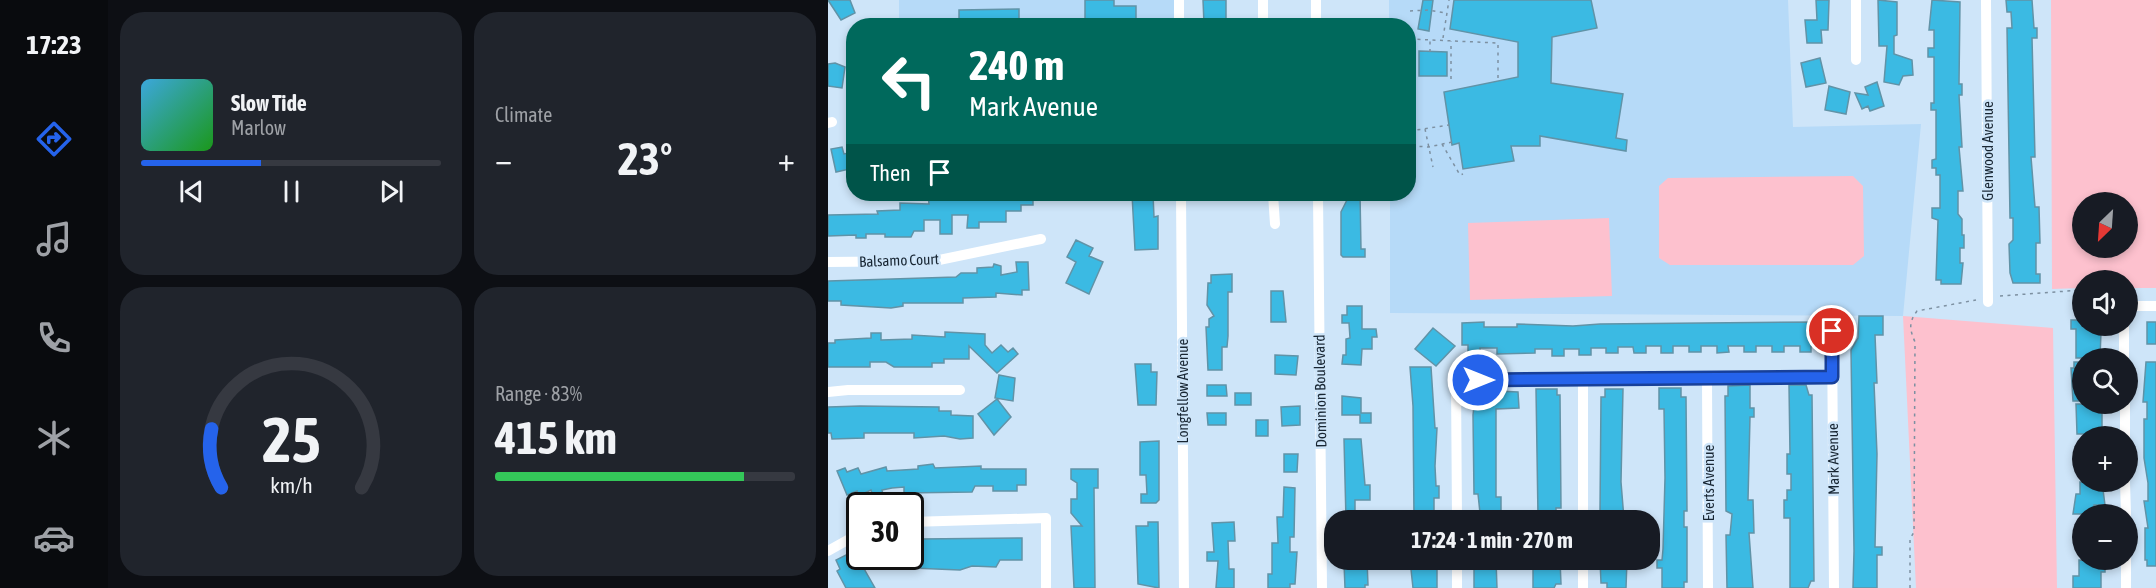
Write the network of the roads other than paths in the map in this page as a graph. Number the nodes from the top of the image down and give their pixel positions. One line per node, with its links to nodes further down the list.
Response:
1 (1179, 0): 6 (street)
2 (1263, 0): 7 (street)
3 (1316, 0): 8 (street)
4 (1856, 0): 9 (street)
5 (1986, 0): 16 (street, Glenwood Avenue)
6 (1179, 18)
7 (1263, 18)
8 (1316, 18)
9 (1856, 60)
10 (1181, 201): 34 (street, Longfellow Avenue)
11 (1273, 201): 13 (street)
12 (1318, 201): 35 (street, Dominion Boulevard)
13 (1275, 224)
14 (1041, 239): 15 (street, Balsamo Court)
15 (828, 262)
16 (1988, 302)
17 (2138, 306): 18 (street)
18 (2156, 306)
19 (1832, 331): 20 (street, Mark Avenue)
20 (1832, 377): 21 (street); 39 (street, Mark Avenue)
21 (1707, 378): 22 (street); 38 (street, Everts Avenue)
22 (1583, 379): 25 (street); 26 (street)
23 (960, 390): 24 (street)
24 (828, 392)
25 (1457, 510)
26 (1582, 510)
27 (924, 522): 33 (street)
28 (846, 541): 29 (street)
29 (828, 551)
30 (1457, 570): 36 (street)
31 (1583, 570): 37 (street)
32 (2126, 570): 40 (street)
33 (1047, 588)
34 (1184, 588)
35 (1322, 588)
36 (1457, 588)
37 (1583, 588)
38 (1708, 588)
39 (1834, 588)
40 (2126, 588)

